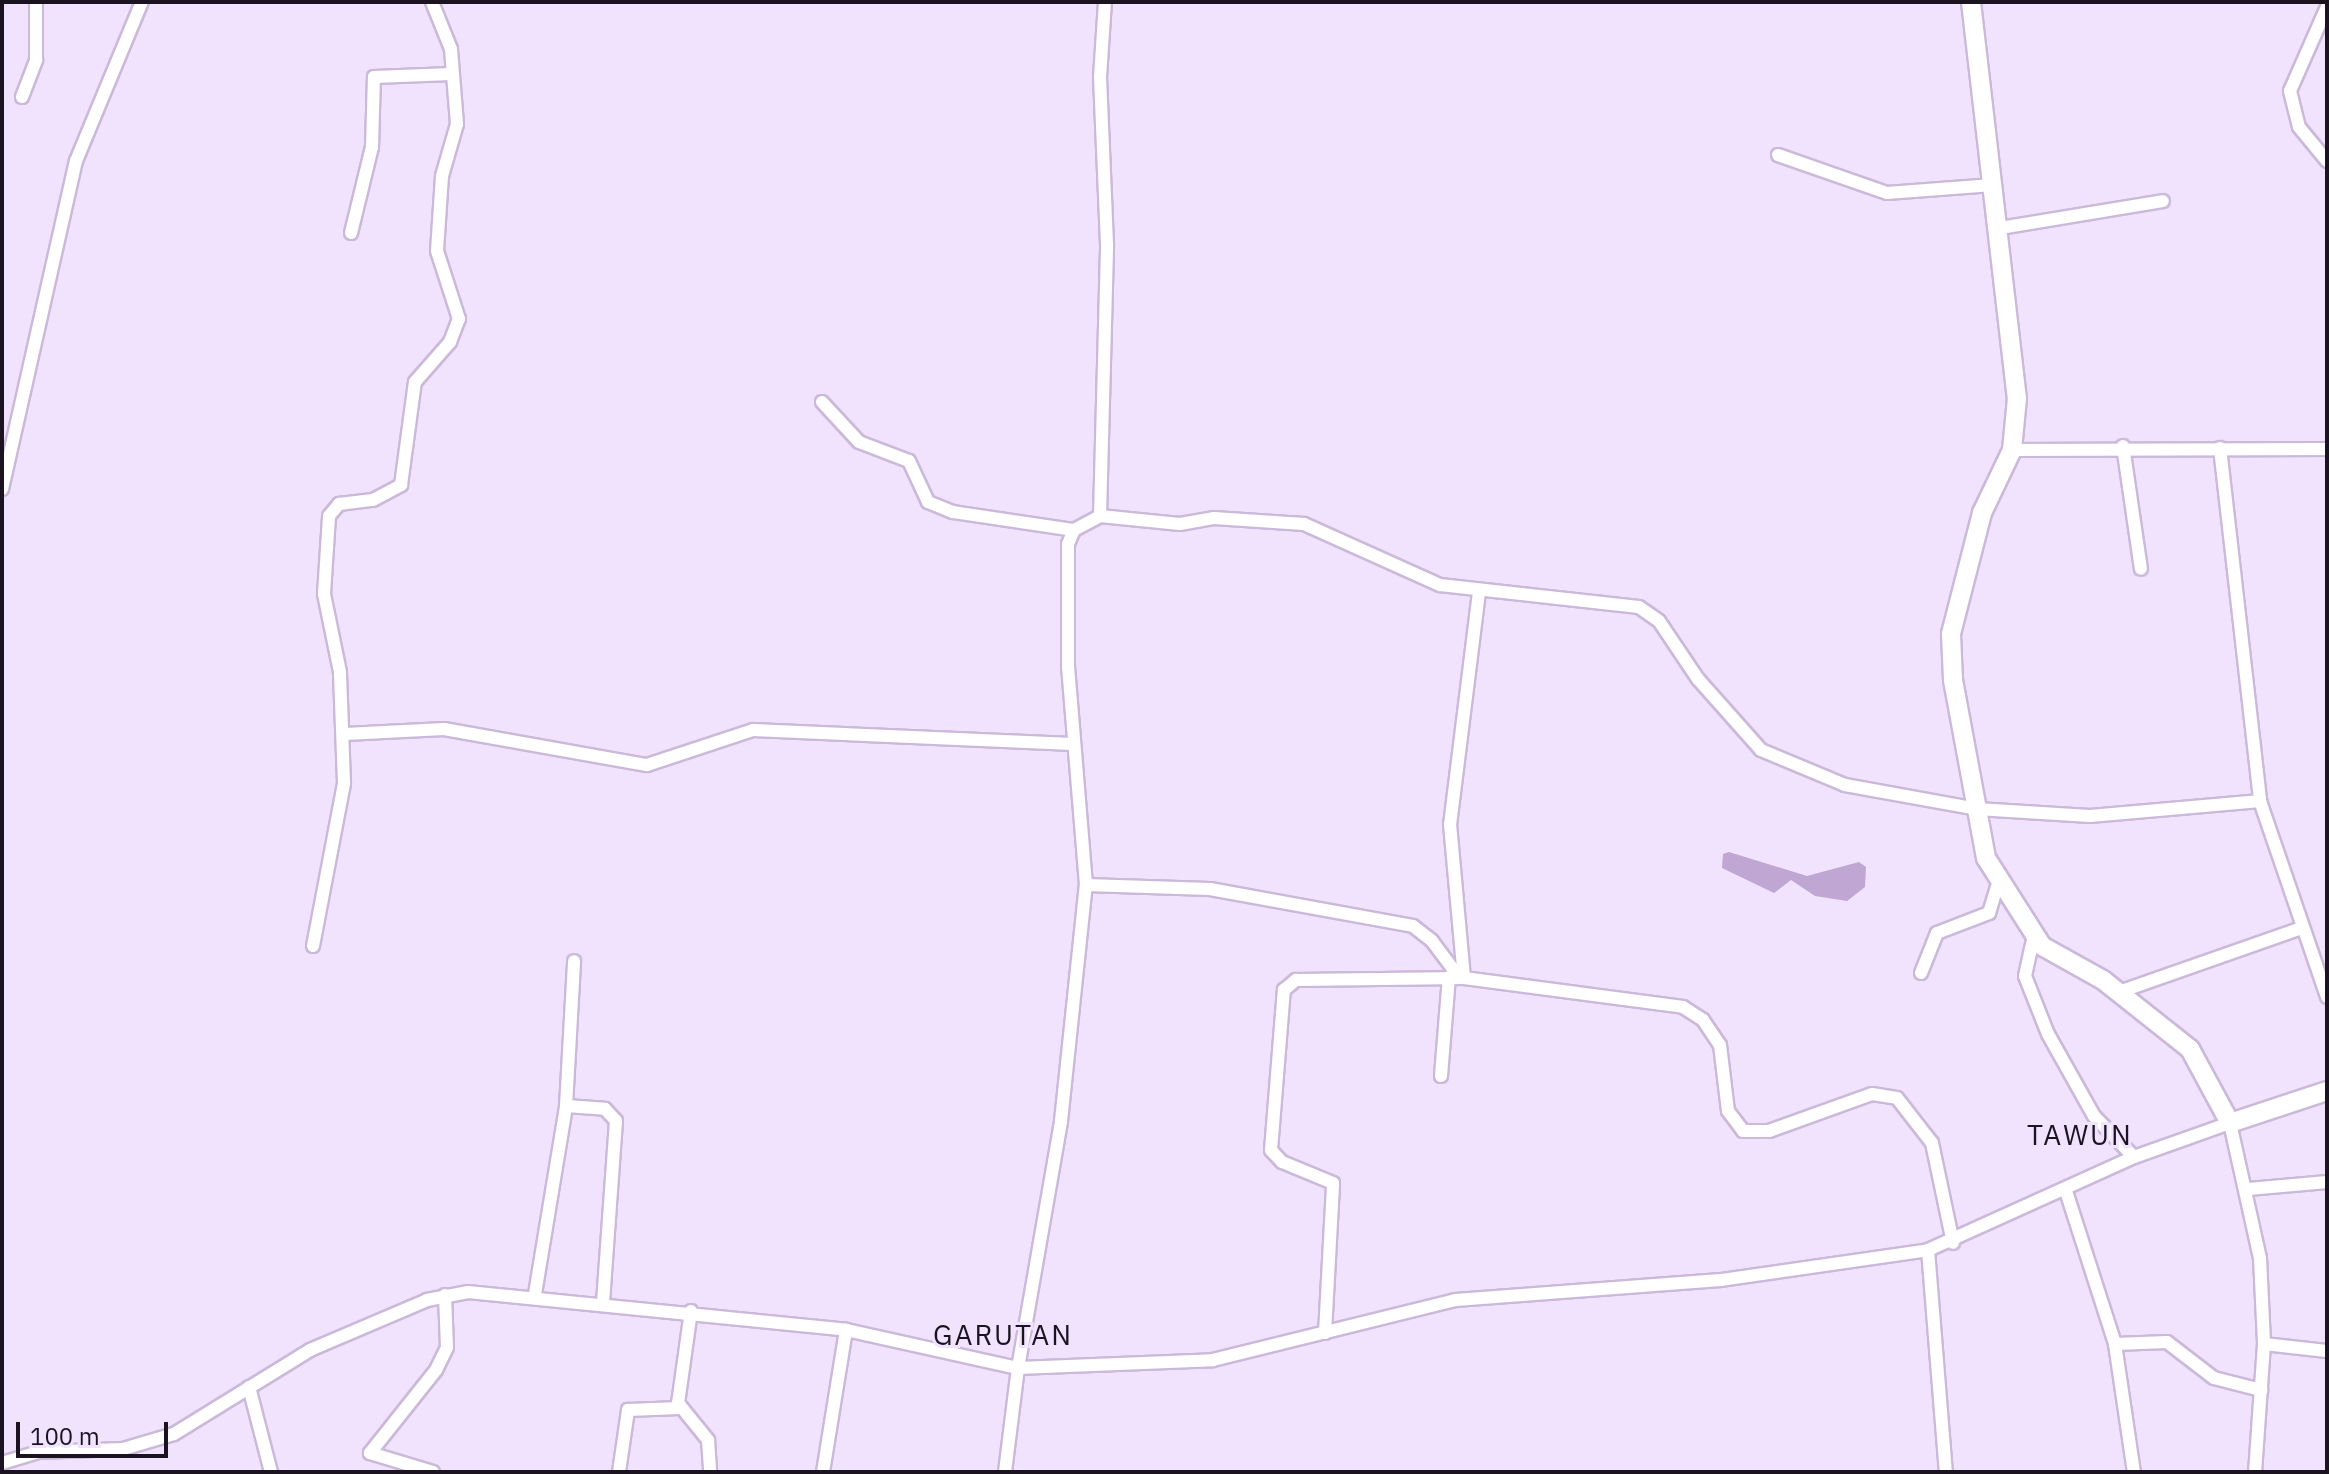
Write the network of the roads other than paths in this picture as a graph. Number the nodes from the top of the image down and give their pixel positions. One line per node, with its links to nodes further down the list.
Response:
1 (36, 2): 8 (street)
2 (142, 2): 20 (street)
3 (432, 2): 7 (street)
4 (1105, 2): 22 (street)
5 (1971, 2): 11 (street)
6 (2327, 7): 10 (street)
7 (451, 74): 14 (street); 26 (street)
8 (22, 97)
9 (1778, 155): 11 (street)
10 (2327, 161)
11 (1993, 185): 13 (street)
12 (2163, 201): 13 (street)
13 (2000, 228): 19 (street)
14 (351, 233)
15 (822, 402): 23 (street)
16 (2123, 446): 17 (street); 19 (street); 24 (street)
17 (2220, 448): 18 (street); 28 (street)
18 (2327, 449)
19 (2012, 450): 29 (street)
20 (7, 454): 21 (street)
21 (2, 489)
22 (1100, 516): 23 (street); 25 (street)
23 (1074, 530): 27 (street)
24 (2141, 569)
25 (1479, 592): 29 (street); 37 (street)
26 (345, 734): 27 (street); 34 (street)
27 (1073, 744): 31 (street)
28 (2260, 801): 29 (street); 32 (street)
29 (1977, 809): 30 (street)
30 (1998, 884): 33 (street); 36 (street)
31 (1086, 885): 37 (street); 59 (street)
32 (2302, 928): 38 (street); 39 (street)
33 (2034, 935): 38 (street); 44 (street)
34 (313, 946)
35 (574, 961): 42 (street)
36 (1921, 973)
37 (1457, 977): 40 (street); 48 (street); 55 (street)
38 (2119, 992): 43 (street)
39 (2327, 997)
40 (1441, 1076)
41 (2327, 1091): 43 (street)
42 (566, 1106): 50 (street); 52 (street)
43 (2230, 1123): 44 (street); 46 (street)
44 (2134, 1157): 47 (street)
45 (2327, 1182): 46 (street)
46 (2249, 1189): 57 (street)
47 (2066, 1191): 48 (street); 56 (street)
48 (1953, 1243): 49 (street)
49 (1928, 1250): 55 (street); 70 (street)
50 (535, 1294): 51 (street); 52 (street)
51 (445, 1295): 60 (street); 65 (street)
52 (603, 1302): 53 (street)
53 (691, 1311): 54 (street); 62 (street)
54 (846, 1330): 59 (street); 68 (street)
55 (1325, 1333): 59 (street)
56 (2115, 1344): 61 (street); 71 (street)
57 (2264, 1344): 58 (street); 61 (street)
58 (2327, 1351)
59 (1018, 1368): 69 (street)
60 (249, 1387): 63 (street); 64 (street)
61 (2261, 1390): 72 (street)
62 (679, 1408): 66 (street); 67 (street)
63 (2, 1463)
64 (271, 1472)
65 (433, 1472)
66 (619, 1472)
67 (710, 1472)
68 (823, 1472)
69 (1005, 1472)
70 (1946, 1472)
71 (2134, 1472)
72 (2255, 1472)

